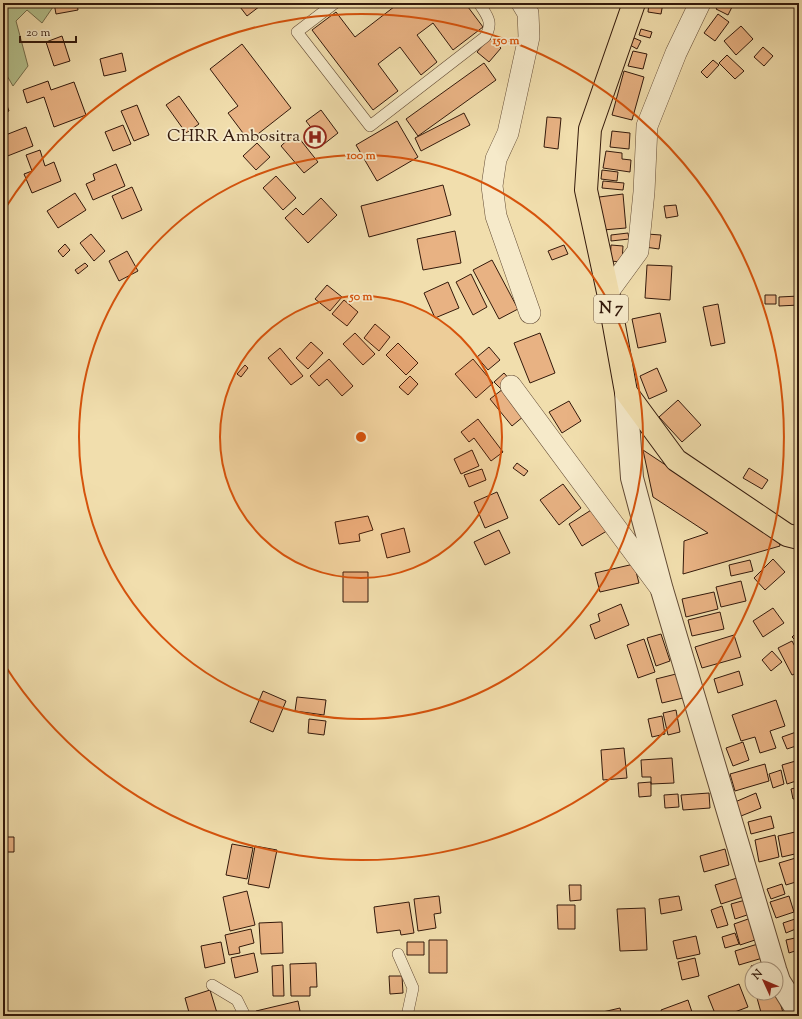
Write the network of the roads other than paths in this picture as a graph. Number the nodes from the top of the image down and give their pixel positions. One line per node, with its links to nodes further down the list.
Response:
1 (335, 3): 2 (lane)
2 (479, 3)
3 (522, 3): 7 (street)
4 (634, 3): 6 (main road, N 7)
5 (700, 3): 6 (street)
6 (608, 292): 9 (main road, N 7)
7 (530, 313)
8 (511, 386): 11 (street)
9 (626, 392): 10 (main road, N 7); 11 (street)
10 (799, 538)
11 (662, 590): 13 (street)
12 (398, 954): 18 (lane)
13 (773, 961)
14 (212, 985): 17 (lane)
15 (784, 989): 16 (street)
16 (799, 1013)
17 (245, 1016)
18 (407, 1016)

